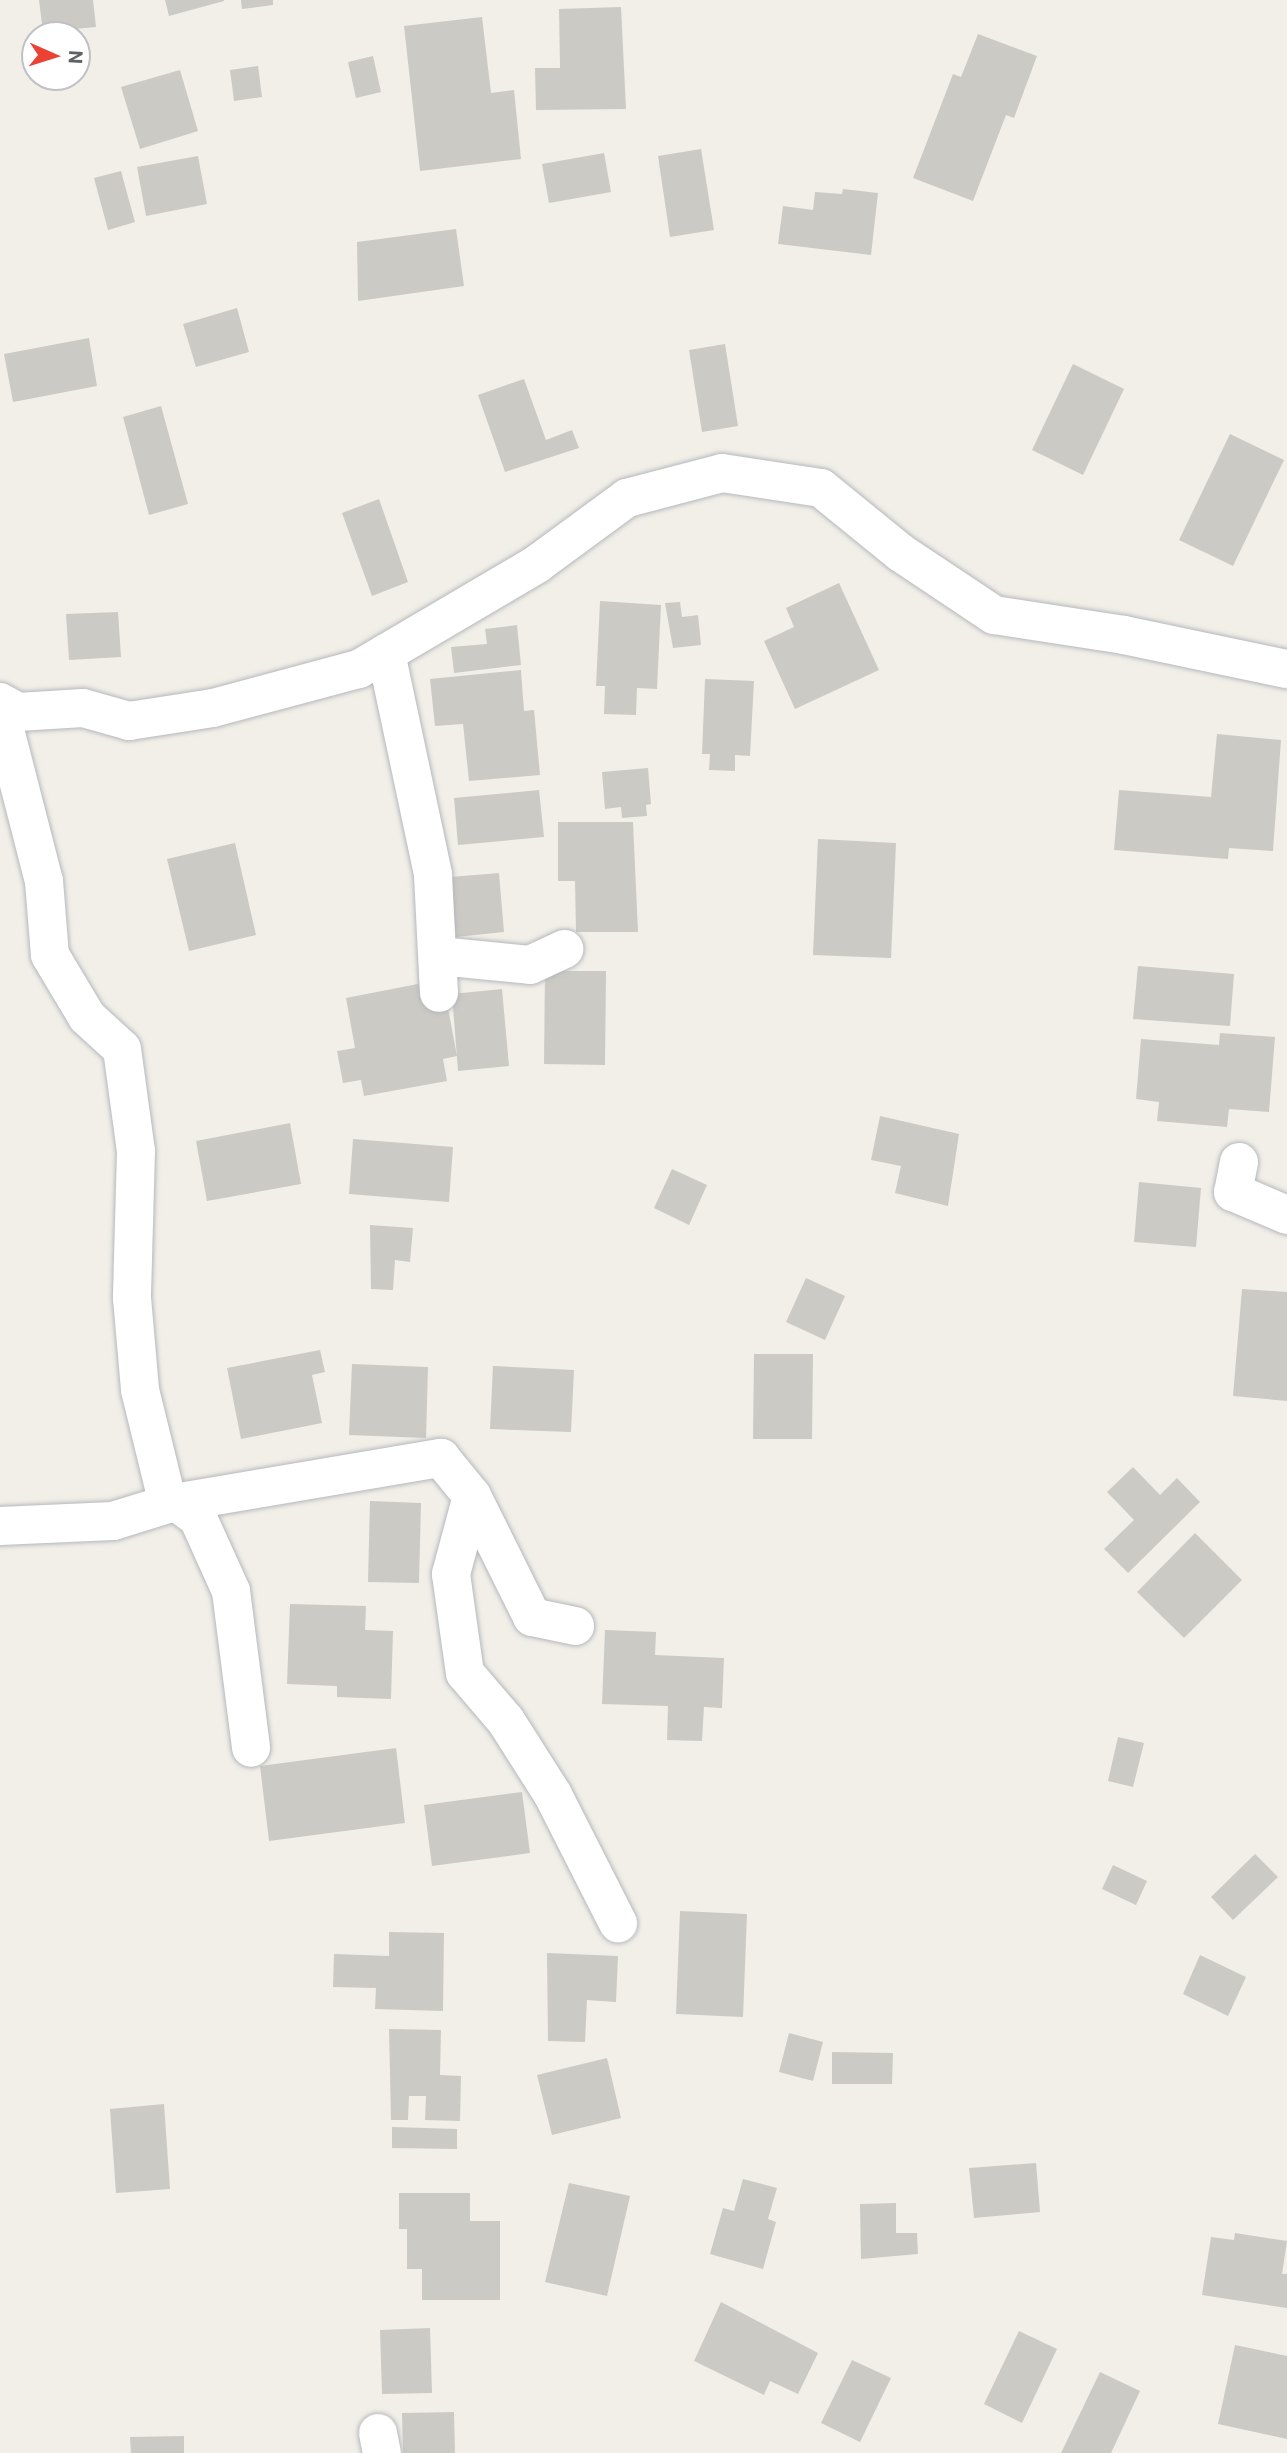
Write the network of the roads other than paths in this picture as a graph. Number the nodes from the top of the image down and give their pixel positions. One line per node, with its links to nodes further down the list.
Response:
1 (386, 653): 2 (street); 3 (street); 5 (street)
2 (1287, 669)
3 (0, 702)
4 (0, 710): 9 (street)
5 (565, 949)
6 (1239, 1162): 7 (street)
7 (1287, 1215)
8 (472, 1496): 9 (street); 11 (street); 13 (street)
9 (173, 1504): 10 (street); 12 (street)
10 (0, 1526)
11 (575, 1626)
12 (251, 1748)
13 (618, 1923)

